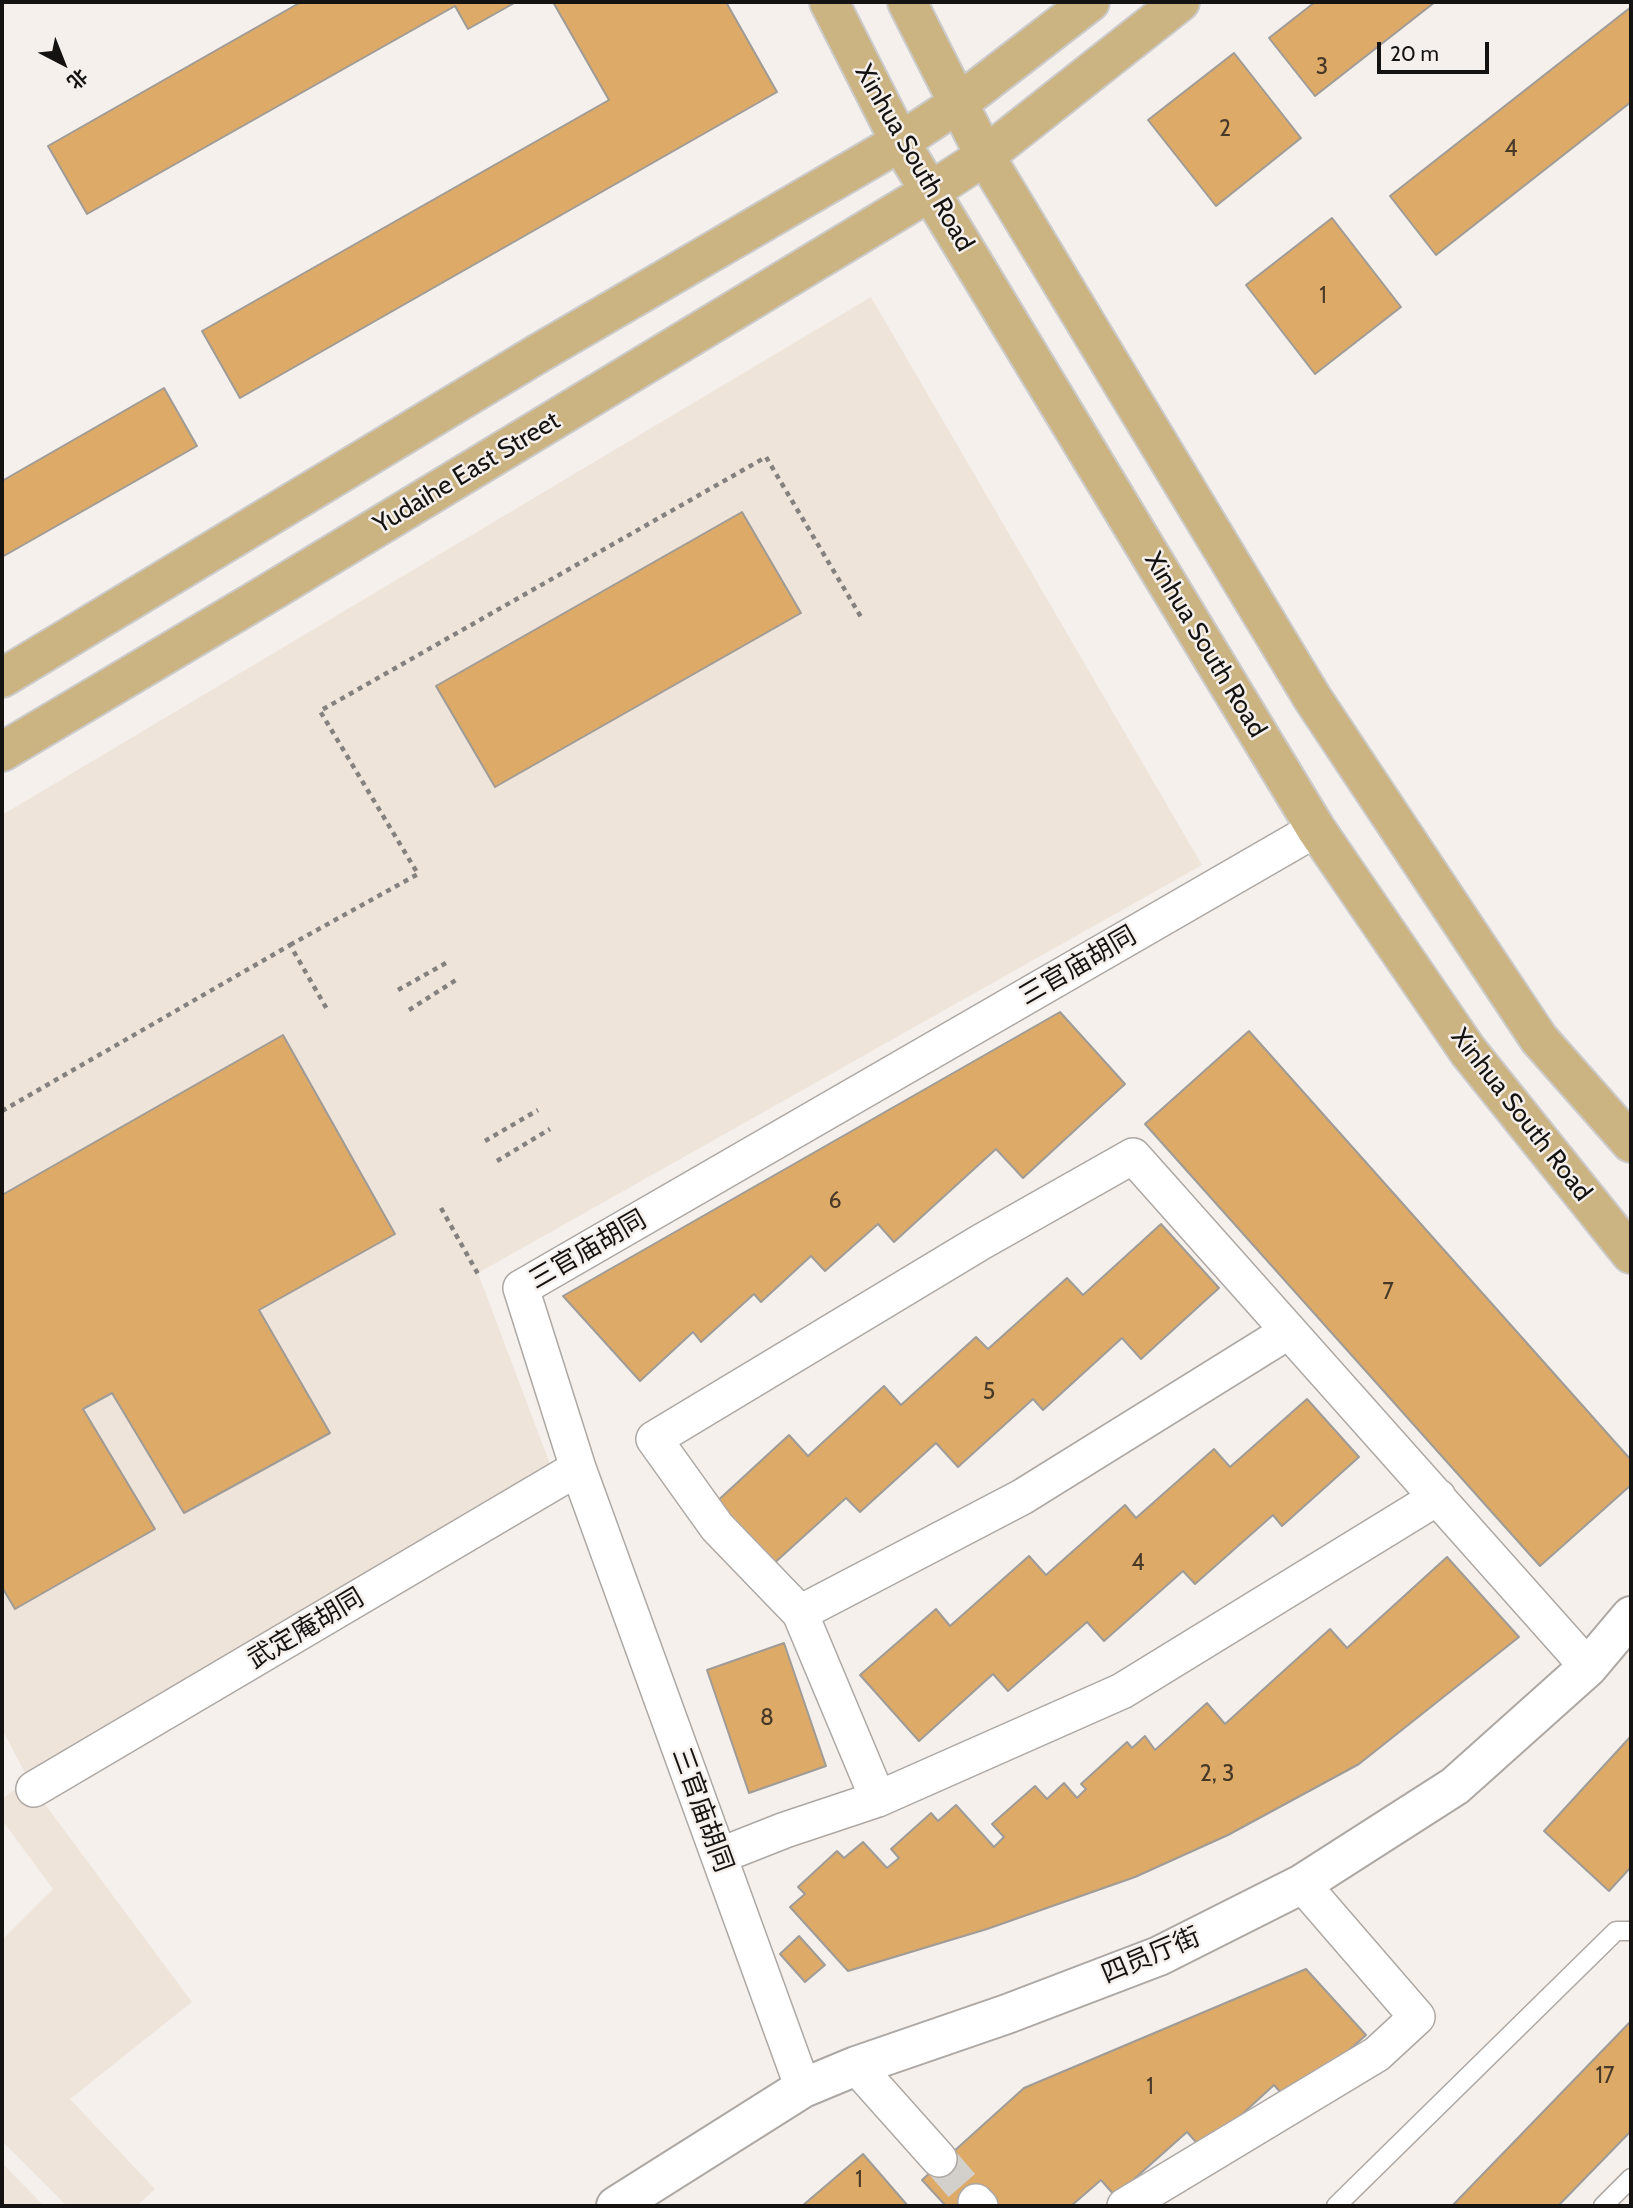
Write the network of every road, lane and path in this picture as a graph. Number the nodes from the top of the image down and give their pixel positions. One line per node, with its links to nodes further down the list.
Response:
1 (829, 2): 6 (main road, Xinhua South Road)
2 (907, 2): 5 (main road)
3 (1090, 2): 5 (main road)
4 (1180, 2): 7 (main road, Yudaihe East Street)
5 (959, 103): 6 (main road); 7 (main road)
6 (900, 142): 8 (main road, Xinhua South Road); 10 (main road)
7 (985, 156): 8 (main road, Yudaihe East Street); 23 (main road)
8 (931, 191): 11 (main road, Yudaihe East Street); 12 (main road, Xinhua South Road)
9 (861, 617): 13 (path)
10 (2, 678)
11 (2, 752)
12 (1316, 829): 26 (main road, Xinhua South Road); 29 (street, 三官庙胡同)
13 (290, 945): 18 (path); 20 (path)
14 (446, 963): 16 (path)
15 (456, 980): 17 (path)
16 (398, 990)
17 (409, 1010)
18 (328, 1011)
19 (538, 1110): 22 (path)
20 (2, 1111)
21 (550, 1129): 24 (path)
22 (485, 1141)
23 (1631, 1143)
24 (496, 1161)
25 (441, 1208): 27 (path)
26 (1631, 1254)
27 (478, 1274)
28 (1289, 1331): 30 (street); 31 (street); 31 (street)
29 (578, 1468): 34 (street, 武定庵胡同); 36 (street, 三官庙胡同)
30 (1438, 1497): 33 (street); 35 (street)
31 (800, 1613): 35 (street)
32 (1631, 1616): 33 (street, 四员厅街)
33 (1588, 1667): 37 (street, 四员厅街)
34 (34, 1789)
35 (878, 1799): 36 (street)
36 (719, 1856): 40 (street, 三官庙胡同)
37 (1302, 1884): 39 (street, 四员厅街); 44 (street)
38 (1631, 1931): 45 (lane)
39 (856, 2066): 40 (street, 四员厅街); 41 (street)
40 (803, 2088): 43 (street, 四员厅街)
41 (939, 2159)
42 (1631, 2178): 46 (lane)
43 (616, 2206)
44 (1125, 2206)
45 (1336, 2206)
46 (1603, 2206)

